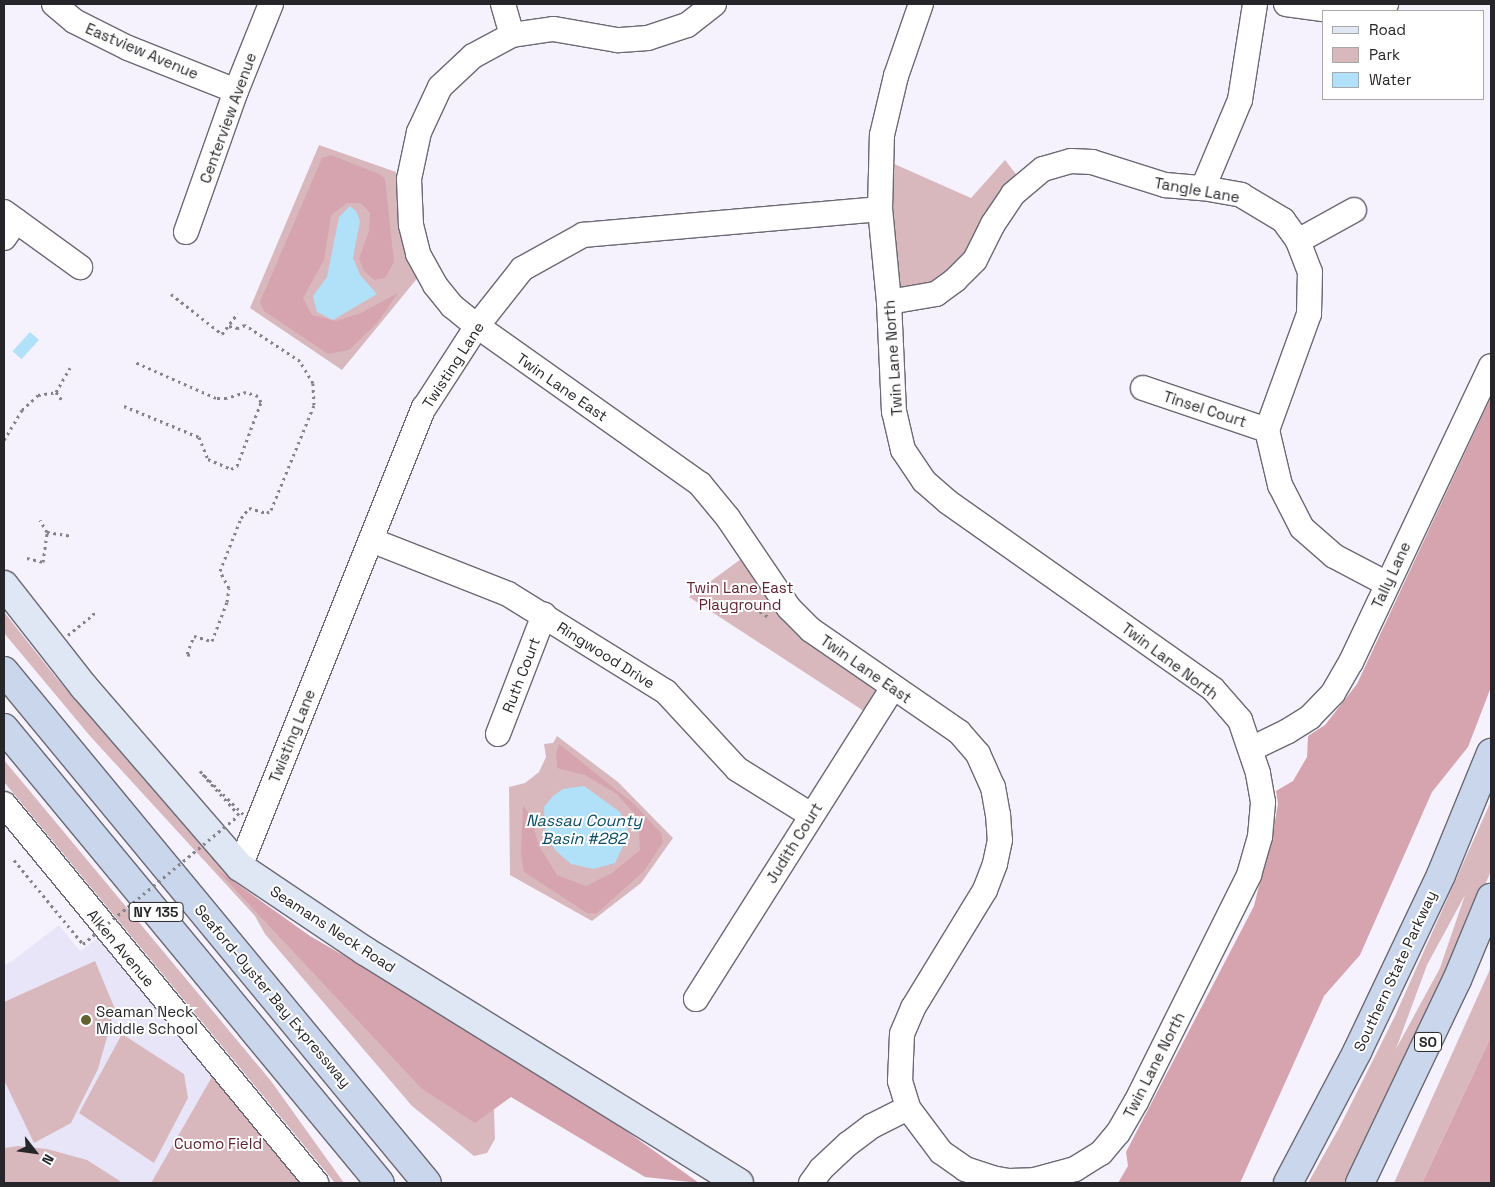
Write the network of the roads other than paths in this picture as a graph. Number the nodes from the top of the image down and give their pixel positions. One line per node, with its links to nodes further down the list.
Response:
1 (54, 4): 12 (street, Eastview Avenue)
2 (271, 4): 12 (street, Centerview Avenue)
3 (503, 4): 11 (street)
4 (714, 4): 11 (street, Twin Lane East)
5 (921, 4): 14 (street, Twin Lane North)
6 (1255, 4): 13 (street)
7 (1286, 4): 9 (street)
8 (1386, 4): 10 (street)
9 (1329, 10)
10 (1362, 10)
11 (512, 35): 21 (street, Twin Lane East)
12 (236, 91): 17 (street, Centerview Avenue)
13 (1204, 188): 18 (street, Tangle Lane); 20 (street, Tangle Lane)
14 (880, 209): 20 (street, Twin Lane North); 21 (street, Twisting Lane)
15 (1354, 210): 18 (street)
16 (8, 224): 19 (street)
17 (186, 232)
18 (1298, 241): 24 (street, Tangle Lane)
19 (80, 267)
20 (889, 302): 33 (street, Twin Lane North)
21 (477, 326): 25 (street, Twisting Lane); 30 (street, Twin Lane East)
22 (1491, 366): 26 (street, Tally Lane)
23 (1143, 388): 24 (street, Tinsel Court)
24 (1267, 430): 26 (street)
25 (371, 540): 28 (street, Ringwood Drive); 37 (street, Twisting Lane)
26 (1387, 584): 33 (street, Tally Lane)
27 (4, 585): 37 (main road, Seamans Neck Road)
28 (544, 616): 32 (street, Ruth Court); 36 (street, Ringwood Drive)
29 (4, 671): 41 (highway, Seaford-Oyster Bay Expressway / NY 135)
30 (893, 687): 36 (street, Judith Court); 40 (street, Twin Lane East)
31 (4, 728): 42 (highway, NY 135)
32 (498, 734)
33 (1251, 749): 40 (street, Twin Lane North)
34 (1491, 753): 50 (highway, Southern State Parkway)
35 (7, 815): 43 (street, Alken Avenue)
36 (811, 815): 39 (street, Judith Court)
37 (240, 868): 48 (main road, Seamans Neck Road)
38 (1491, 898): 51 (highway, SO)
39 (696, 999)
40 (908, 1108): 49 (street)
41 (383, 1129): 46 (highway, Seaford-Oyster Bay Expressway / NY 135); 47 (highway)
42 (355, 1152): 44 (highway); 45 (highway, NY 135)
43 (316, 1183)
44 (375, 1183)
45 (380, 1183)
46 (428, 1183)
47 (444, 1183)
48 (739, 1183)
49 (811, 1183)
50 (1288, 1183)
51 (1360, 1183)

